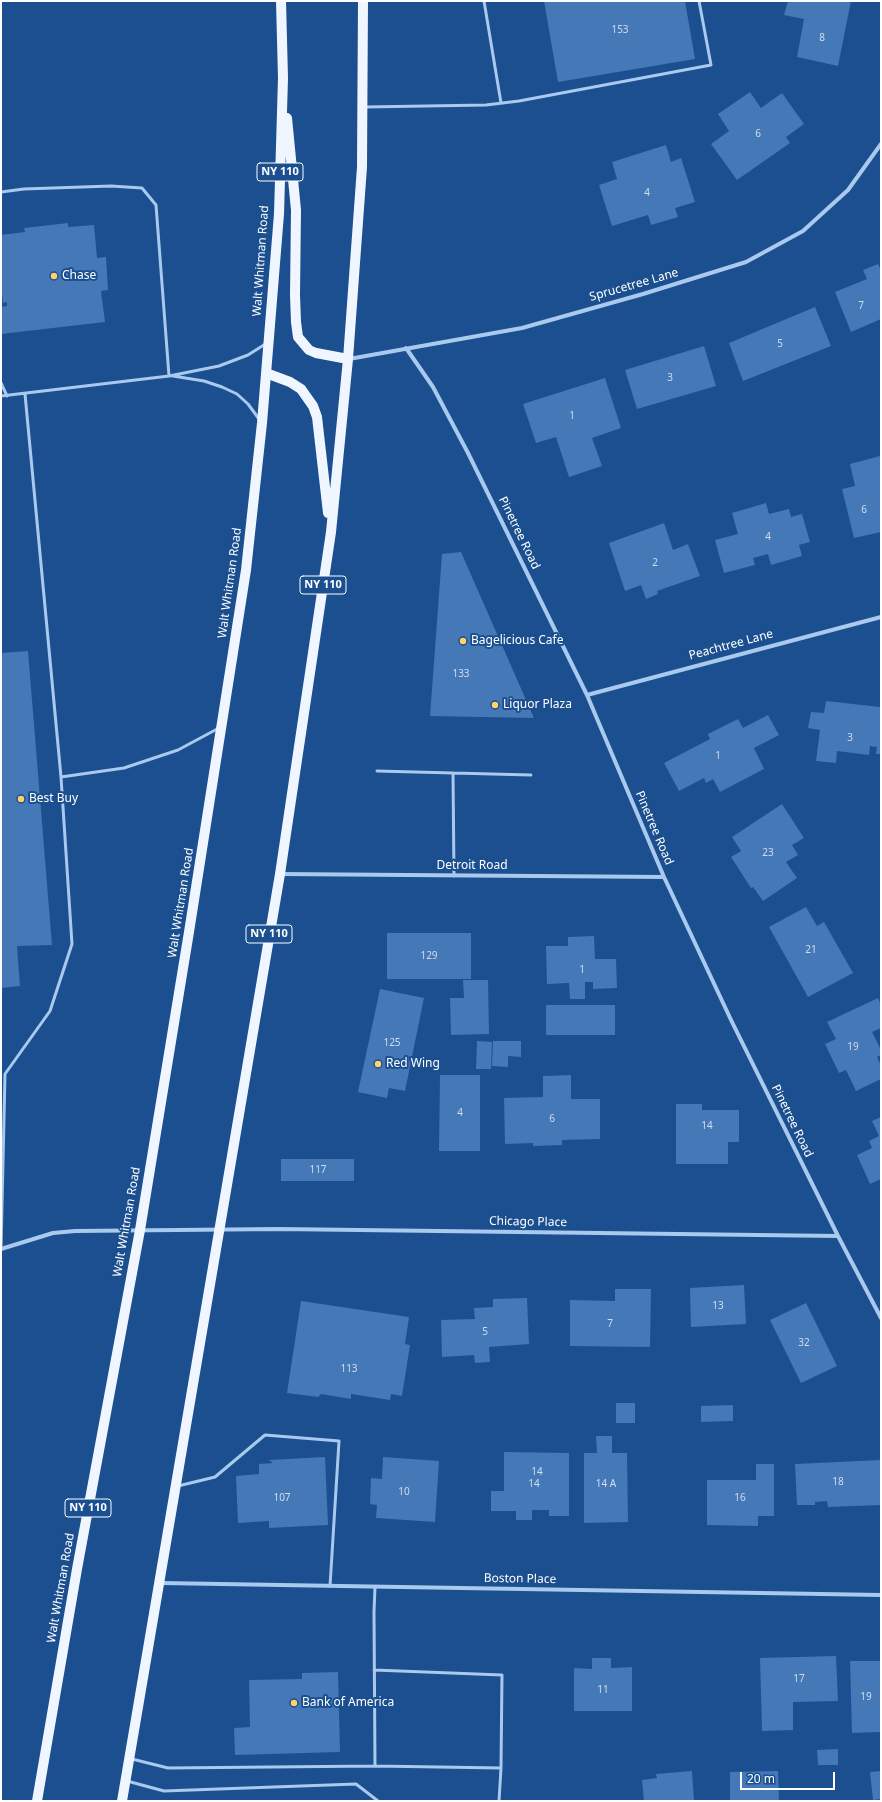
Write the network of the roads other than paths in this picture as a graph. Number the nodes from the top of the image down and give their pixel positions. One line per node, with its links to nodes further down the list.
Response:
1 (281, 1): 5 (main road, Walt Whitman Road / NY 110)
2 (363, 1): 7 (main road, NY 110)
3 (484, 1): 6 (lane)
4 (699, 1): 6 (lane)
5 (283, 78): 10 (main road, Walt Whitman Road / NY 110); 12 (main road)
6 (500, 104): 7 (lane)
7 (363, 107): 12 (main road, NY 110)
8 (881, 144): 11 (street, Sprucetree Lane)
9 (1, 192): 14 (lane)
10 (268, 342): 13 (main road, Walt Whitman Road / NY 110); 14 (lane)
11 (406, 348): 12 (street, Sprucetree Lane); 22 (street, Pinetree Road)
12 (348, 359): 20 (main road, NY 110)
13 (266, 372): 19 (main road, Walt Whitman Road / NY 110); 20 (main road)
14 (169, 376): 16 (lane); 19 (lane)
15 (1, 383): 18 (lane)
16 (25, 394): 18 (lane); 27 (lane)
17 (1, 396): 18 (lane)
18 (7, 396)
19 (262, 423): 23 (main road, Walt Whitman Road / NY 110)
20 (331, 532): 28 (main road, NY 110)
21 (881, 617): 22 (street, Peachtree Lane)
22 (587, 695): 30 (street, Pinetree Road)
23 (222, 726): 27 (lane); 31 (main road, Walt Whitman Road / NY 110)
24 (377, 771): 25 (lane)
25 (453, 773): 26 (lane); 29 (lane)
26 (531, 775)
27 (61, 777): 34 (lane)
28 (280, 874): 29 (street, Detroit Road); 32 (main road, NY 110)
29 (454, 876): 30 (street, Detroit Road)
30 (664, 877): 33 (street, Pinetree Road)
31 (140, 1230): 32 (street); 34 (street); 46 (main road, Walt Whitman Road / NY 110)
32 (218, 1230): 33 (street, Chicago Place); 36 (main road, NY 110)
33 (838, 1236): 35 (street, Pinetree Road)
34 (1, 1249)
35 (881, 1318)
36 (175, 1487): 37 (main road, NY 110); 38 (lane)
37 (158, 1582): 38 (street, Boston Place); 42 (main road, NY 110)
38 (330, 1586): 39 (street, Boston Place)
39 (375, 1587): 40 (street, Boston Place); 41 (lane)
40 (881, 1595)
41 (374, 1670): 43 (lane); 44 (lane)
42 (129, 1758): 43 (lane); 45 (main road, NY 110)
43 (375, 1766): 44 (lane)
44 (501, 1768): 49 (lane)
45 (125, 1781): 47 (main road, NY 110); 48 (lane)
46 (37, 1801)
47 (122, 1801)
48 (378, 1801)
49 (499, 1801)

